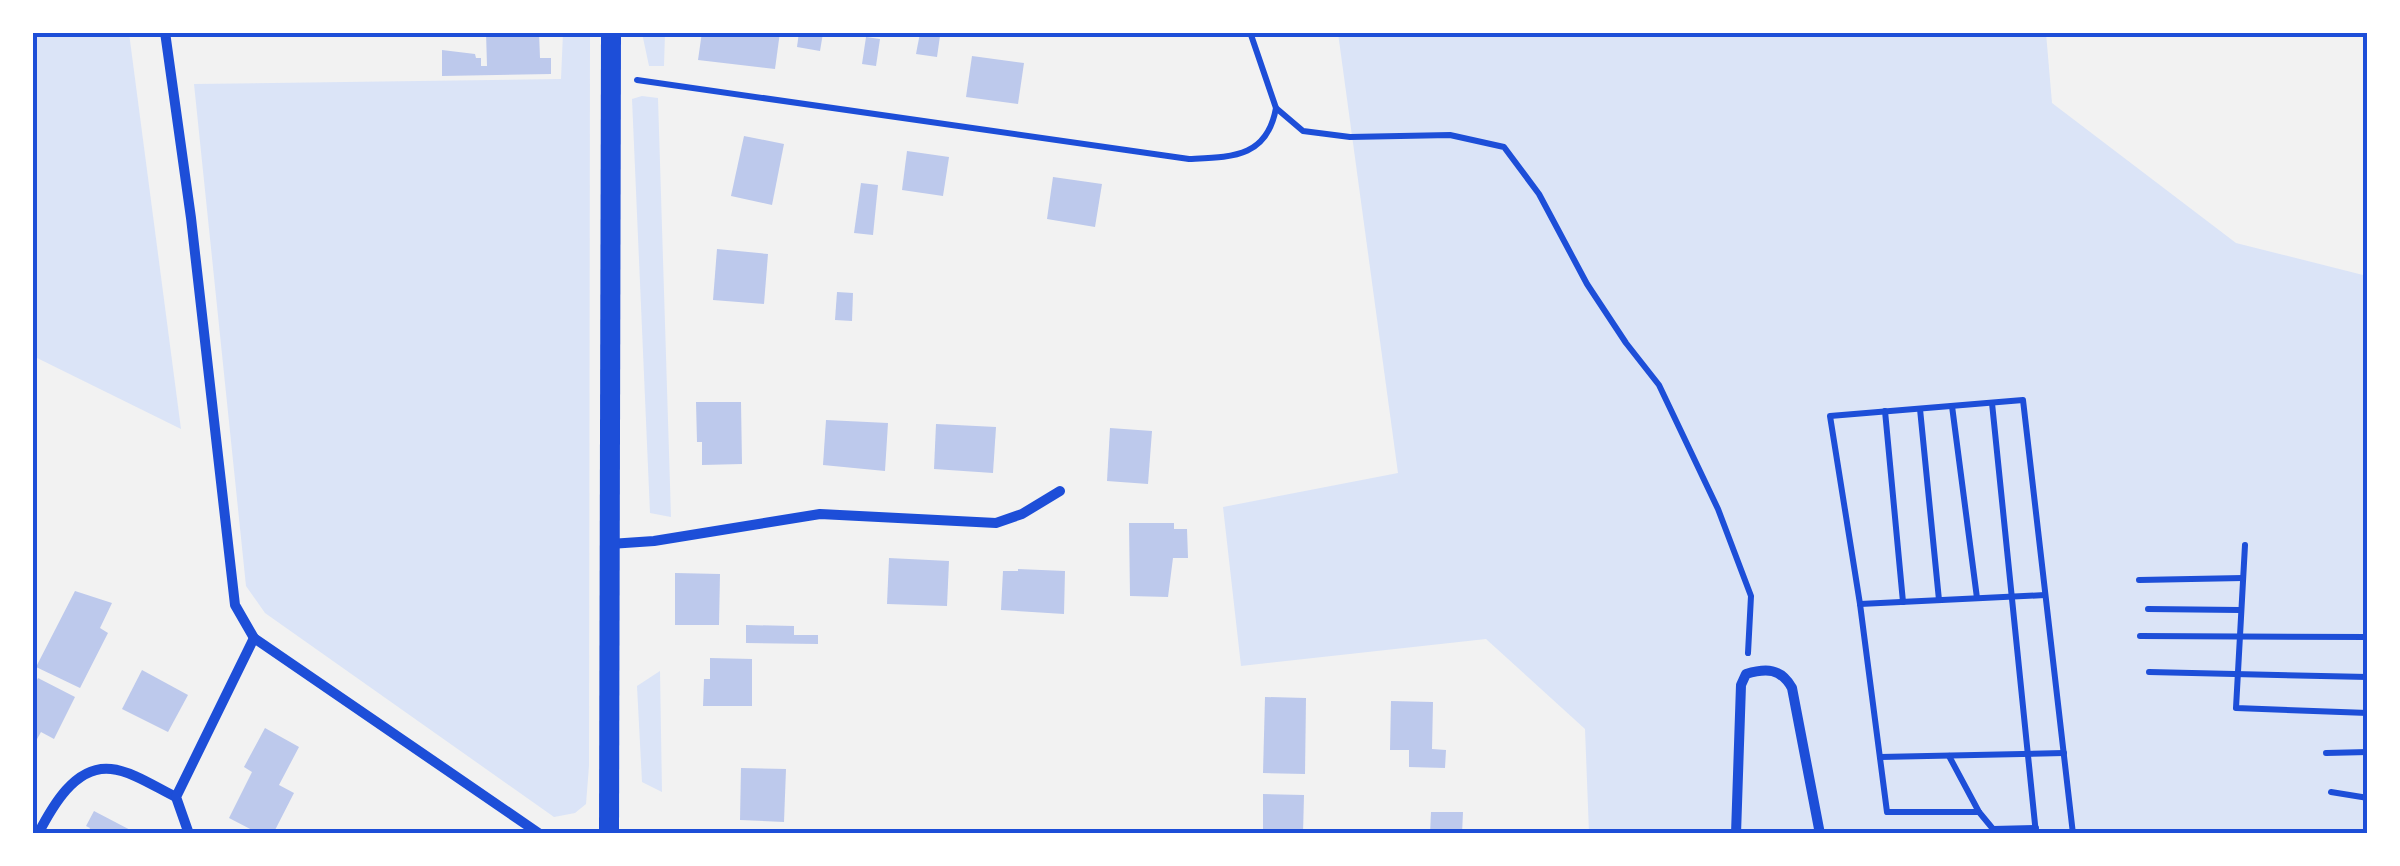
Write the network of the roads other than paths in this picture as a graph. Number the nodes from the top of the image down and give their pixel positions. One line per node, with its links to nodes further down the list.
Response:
1 (164, 32): 5 (street)
2 (611, 32): 4 (main road)
3 (1060, 490): 4 (street)
4 (609, 544): 10 (main road)
5 (254, 638): 6 (street); 9 (street)
6 (176, 798): 7 (street); 8 (street)
7 (38, 834)
8 (188, 834)
9 (540, 834)
10 (609, 834)
11 (1736, 834): 12 (street)
12 (1820, 834)

